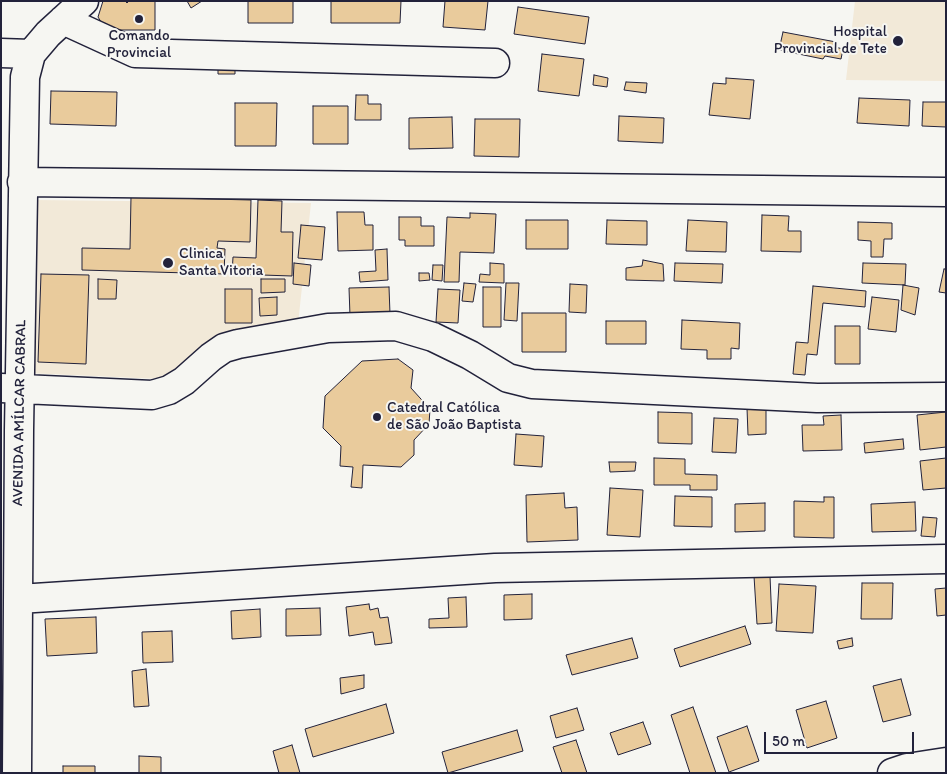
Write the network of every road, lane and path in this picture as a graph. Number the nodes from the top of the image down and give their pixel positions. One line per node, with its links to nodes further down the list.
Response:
1 (84, 1): 2 (street)
2 (63, 20): 4 (street); 5 (street)
3 (1, 53): 4 (street)
4 (31, 54): 6 (street, AVENIDA AMÍLCAR CABRAL)
5 (495, 64)
6 (22, 182): 7 (street); 8 (street, AVENIDA AMÍLCAR CABRAL)
7 (946, 192)
8 (11, 388): 9 (street); 10 (street, AVENIDA AMÍLCAR CABRAL)
9 (946, 396)
10 (10, 430): 12 (street, AVENIDA AMÍLCAR CABRAL)
11 (946, 559): 12 (street)
12 (19, 599): 14 (street, AVENIDA AMÍLCAR CABRAL)
13 (946, 762): 15 (street)
14 (17, 773)
15 (892, 773)

